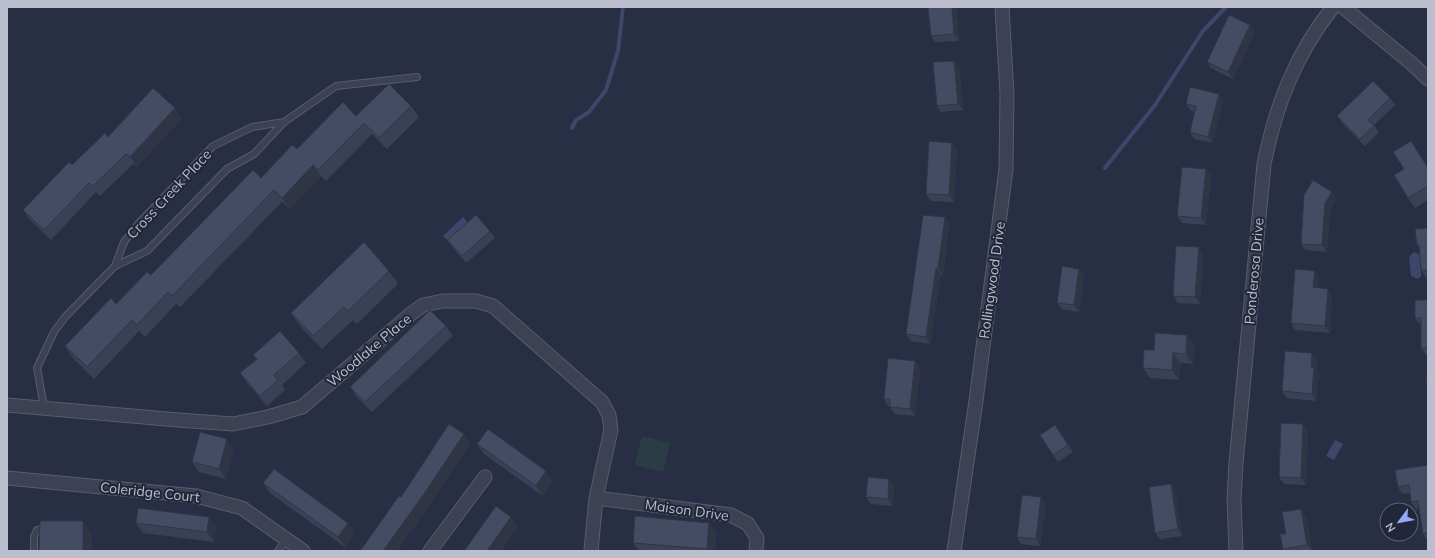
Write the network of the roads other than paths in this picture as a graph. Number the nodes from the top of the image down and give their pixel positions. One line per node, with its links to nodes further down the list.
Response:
1 (1002, 7): 21 (street, Rollingwood Drive)
2 (1333, 7): 22 (street, Ponderosa Drive)
3 (1343, 7): 5 (street)
4 (417, 77): 6 (lane, Cross Creek Place)
5 (1428, 79)
6 (284, 122): 7 (lane, Cross Creek Place); 7 (lane, Cross Creek Place)
7 (115, 266): 9 (lane, Cross Creek Place)
8 (7, 405): 9 (street, Woodlake Place)
9 (44, 407): 12 (street, Woodlake Place)
10 (485, 477): 18 (street)
11 (7, 478): 14 (street, Coleridge Court)
12 (596, 498): 19 (street, Woodlake Place); 20 (street, Maison Drive)
13 (51, 527): 15 (lane)
14 (286, 539): 16 (lane); 17 (street, Coleridge Court)
15 (34, 551)
16 (278, 551)
17 (303, 551)
18 (430, 551)
19 (591, 551)
20 (756, 551)
21 (954, 551)
22 (1236, 551)

